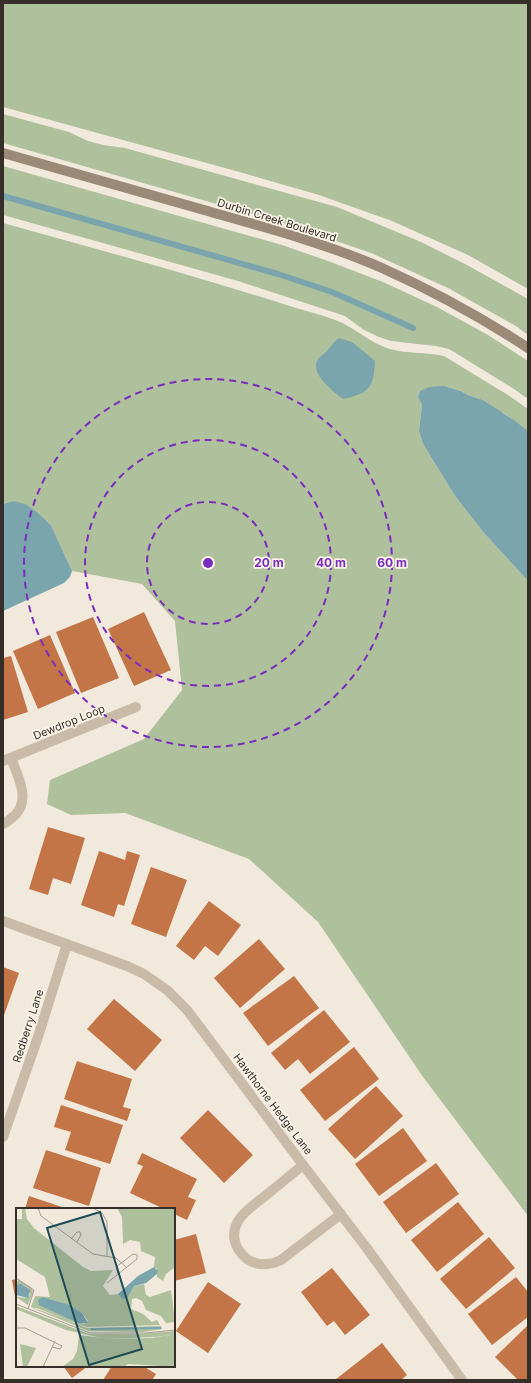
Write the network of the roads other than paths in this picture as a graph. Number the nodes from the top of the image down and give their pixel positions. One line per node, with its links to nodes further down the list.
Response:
1 (3, 153): 2 (street, Durbin Creek Boulevard)
2 (528, 348)
3 (136, 707): 4 (street, Dewdrop Loop)
4 (7, 760): 5 (street, Dewdrop Loop)
5 (3, 824)
6 (3, 921): 7 (street, Hawthorne Hedge Lane)
7 (67, 944): 8 (street, Redberry Lane); 9 (street, Hawthorne Hedge Lane)
8 (3, 1137)
9 (303, 1165): 10 (street, Hawthorne Hedge Lane); 10 (street)
10 (341, 1214): 11 (street, Hawthorne Hedge Lane)
11 (462, 1380)

